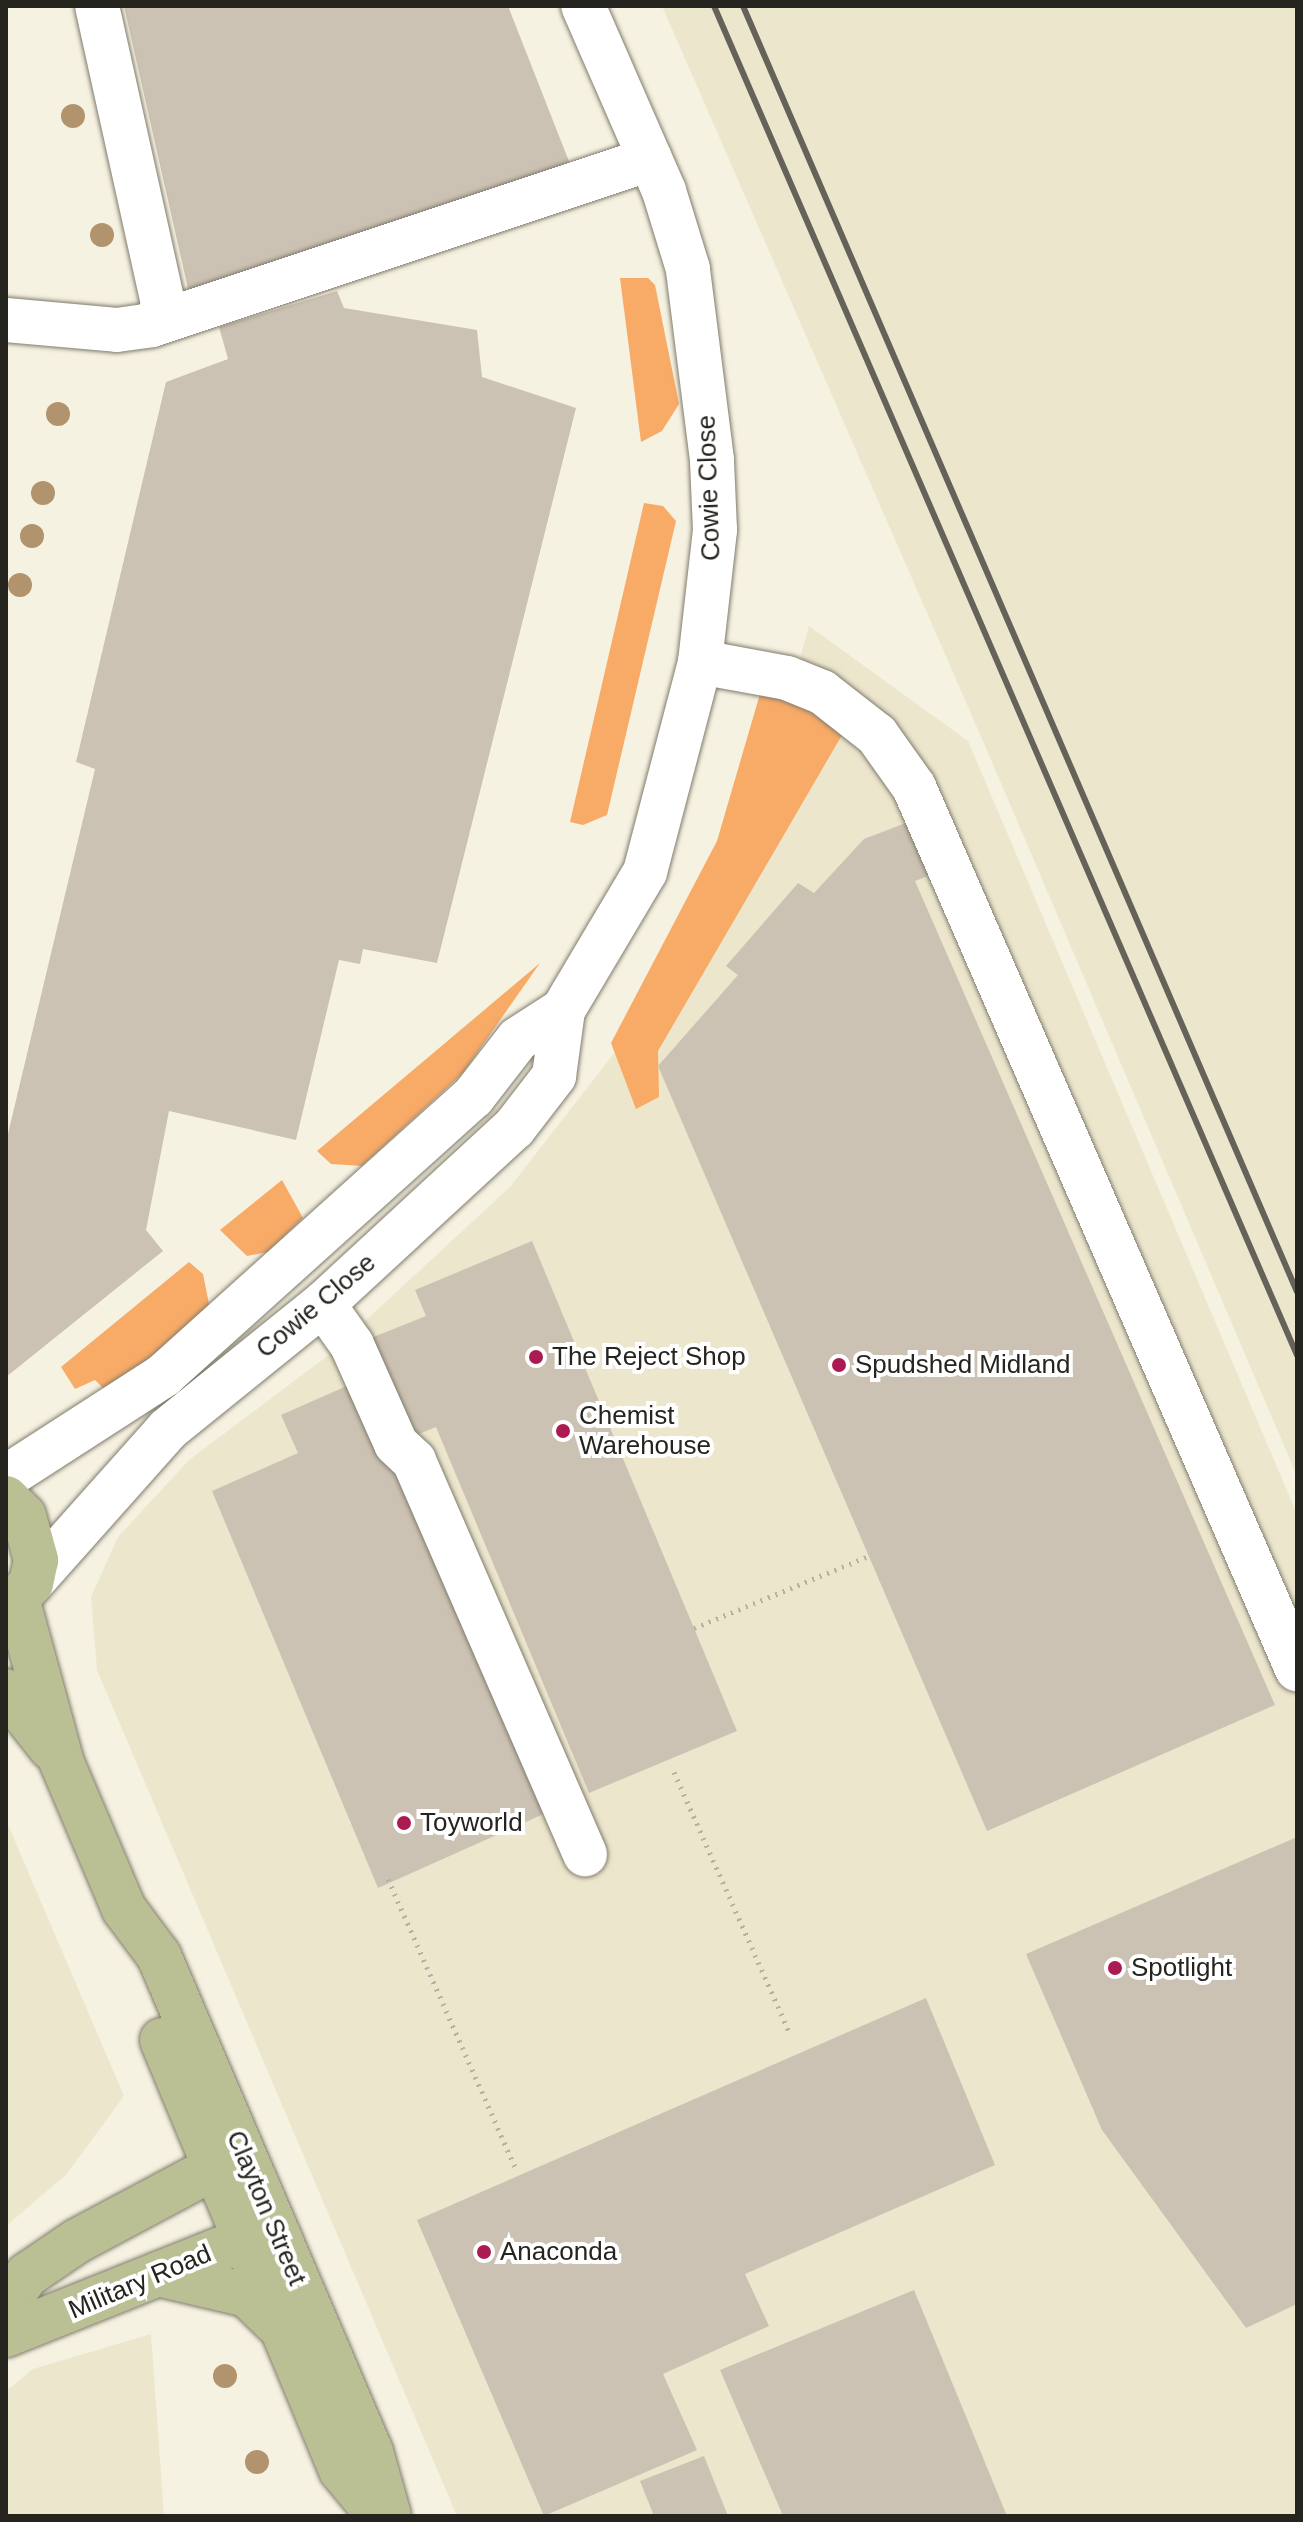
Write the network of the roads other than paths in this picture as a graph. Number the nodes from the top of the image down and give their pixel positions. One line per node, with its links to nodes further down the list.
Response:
1 (97, 6): 5 (street)
2 (583, 6): 3 (street, Cowie Close)
3 (650, 159): 5 (street); 6 (street, Cowie Close)
4 (6, 320): 5 (street)
5 (152, 325)
6 (700, 662): 7 (street, Cowie Close); 12 (street)
7 (563, 1010): 8 (street, Cowie Close); 9 (street, Cowie Close)
8 (323, 1304): 11 (street, Cowie Close); 15 (street)
9 (6, 1477)
10 (6, 1498): 11 (main road, Clayton Street)
11 (18, 1599): 14 (main road, Clayton Street)
12 (1297, 1669)
13 (6, 1691): 14 (main road, Clayton Street)
14 (62, 1763): 16 (main road, Clayton Street)
15 (585, 1854)
16 (124, 1909): 17 (main road, Clayton Street); 18 (main road, Clayton Street)
17 (172, 2067): 18 (main road, Clayton Street); 19 (main road)
18 (227, 2160): 19 (main road); 20 (main road, Clayton Street)
19 (108, 2224): 22 (main road)
20 (258, 2234): 21 (main road, Military Road); 23 (main road, Clayton Street); 26 (main road, Clayton Street)
21 (154, 2273): 23 (main road); 24 (main road, Military Road)
22 (6, 2304)
23 (282, 2329): 25 (main road, Clayton Street)
24 (6, 2335)
25 (379, 2516)
26 (389, 2516)

